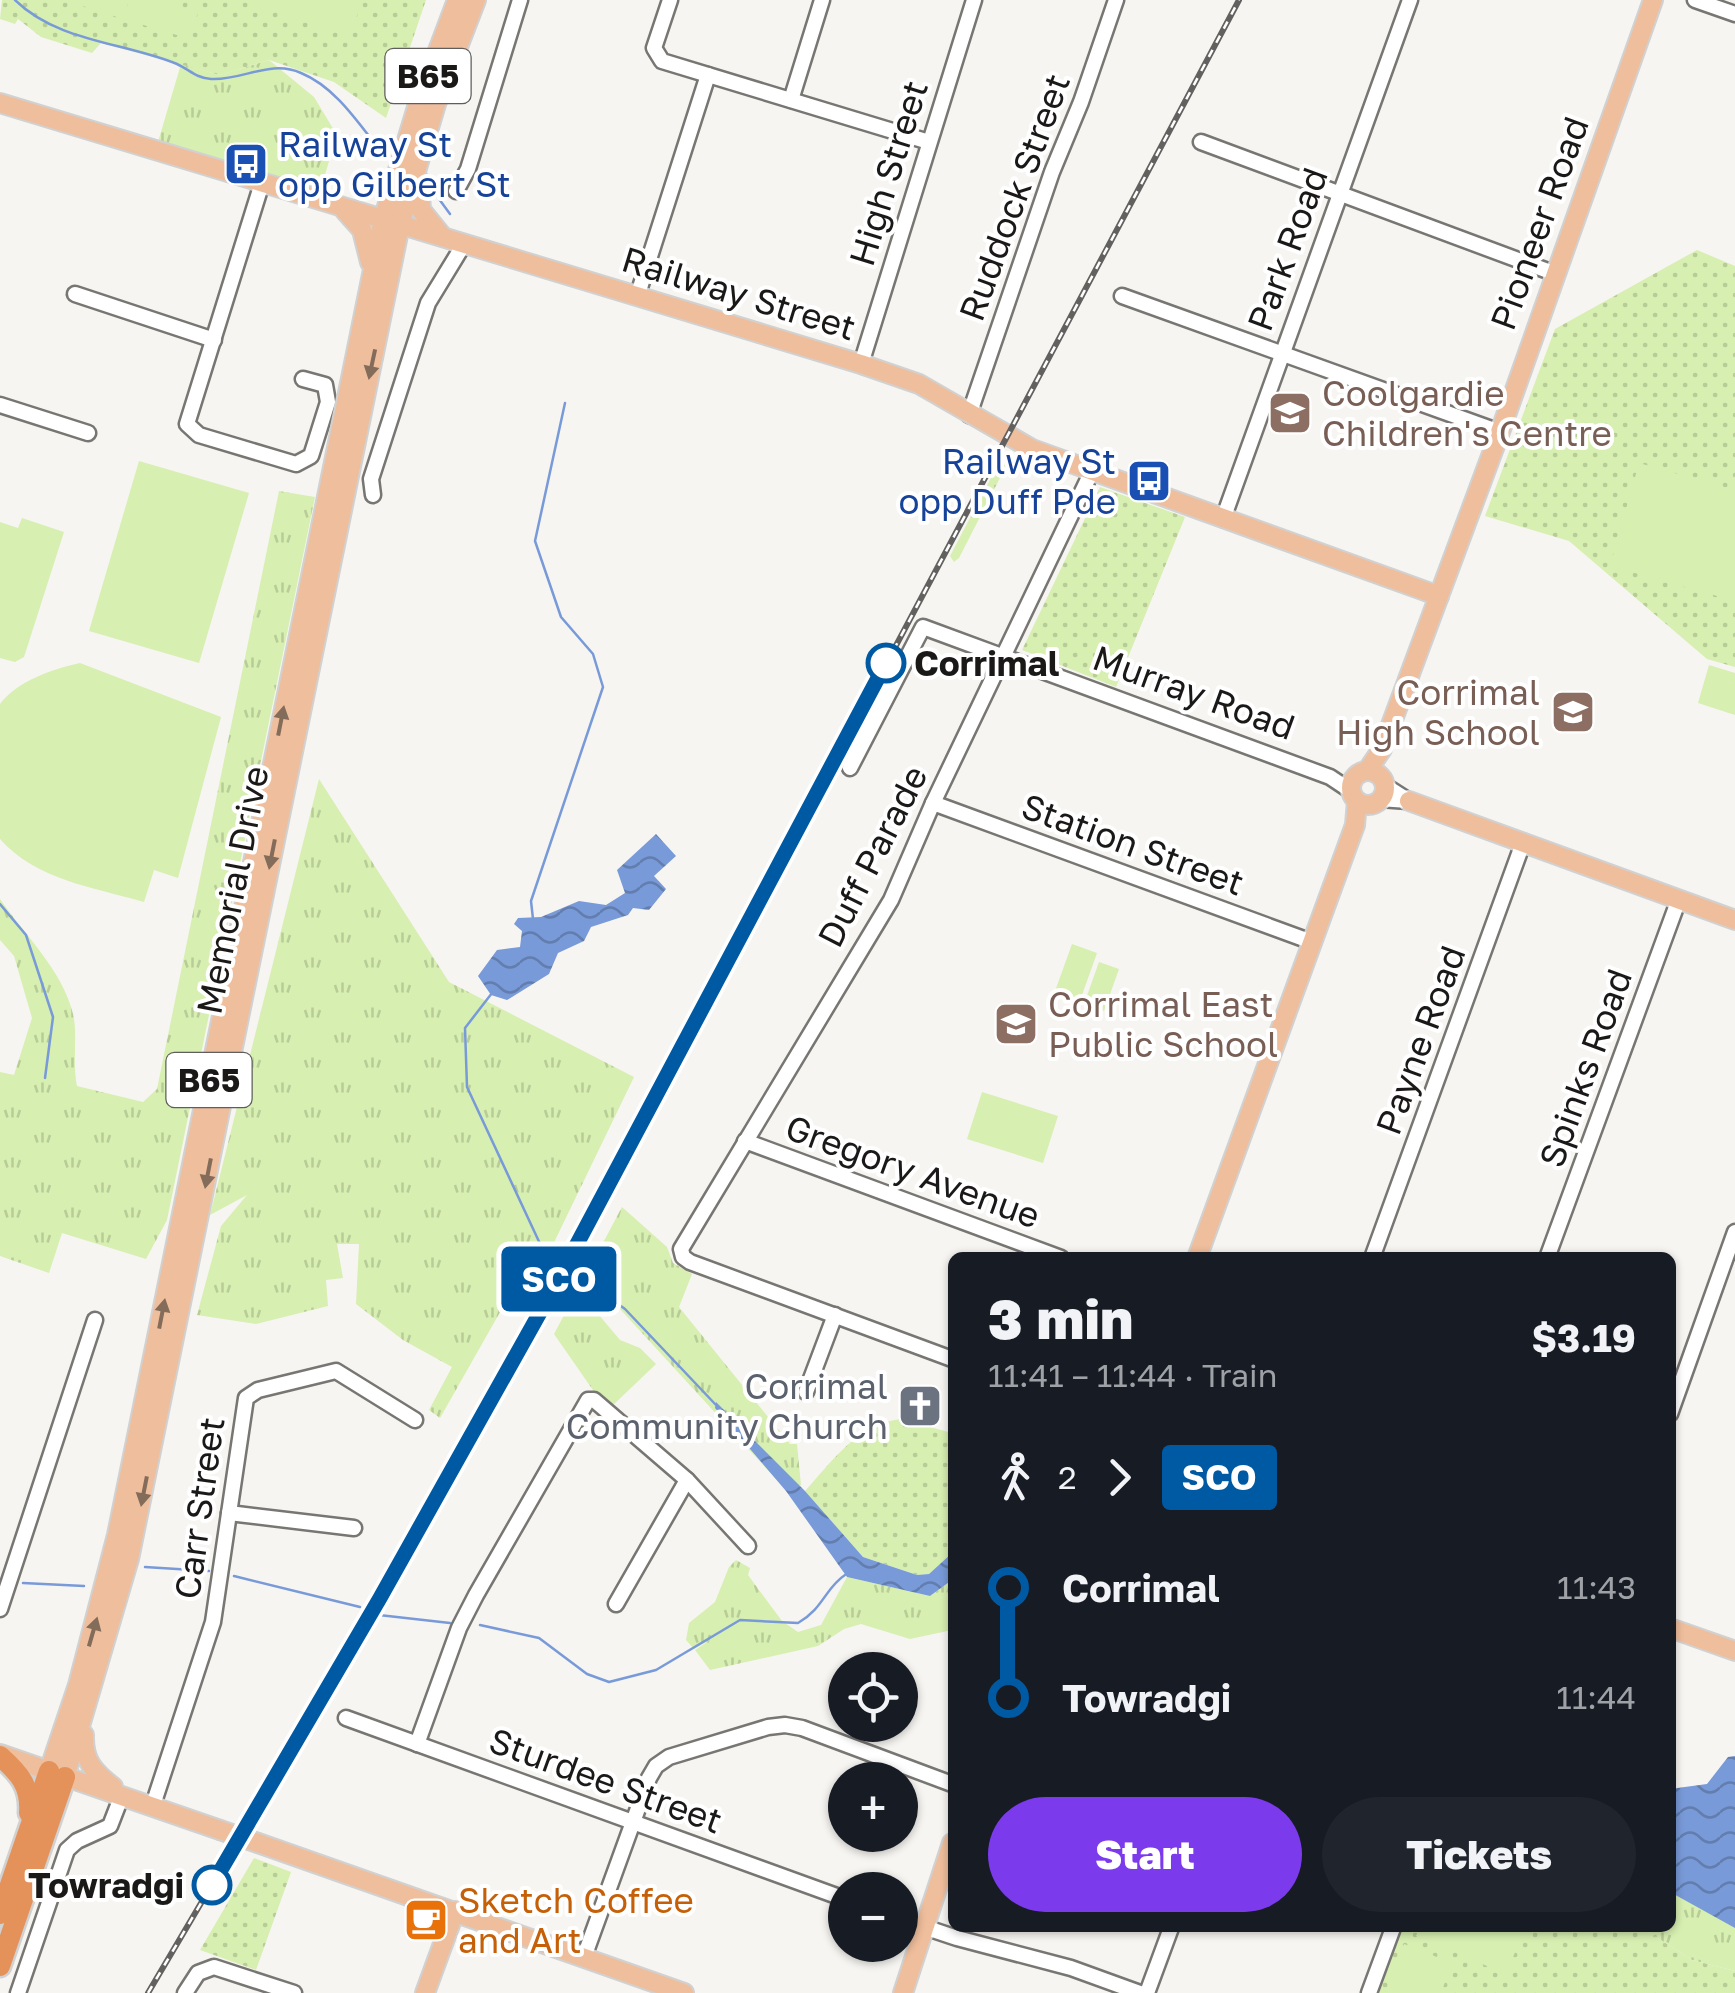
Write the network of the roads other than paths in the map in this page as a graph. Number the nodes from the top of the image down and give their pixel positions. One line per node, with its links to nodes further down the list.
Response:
1 (457, 0): 22 (main road, Memorial Drive / B65)
2 (476, 0): 17 (main road, Memorial Drive / B65)
3 (520, 0): 19 (street)
4 (670, 0): 12 (street)
5 (822, 0): 13 (street)
6 (974, 0): 15 (street, High Street)
7 (1116, 0): 35 (street, Ruddock Street)
8 (1410, 0): 20 (street, Park Road)
9 (1653, 0): 25 (main road, Pioneer Road)
10 (1695, 0): 11 (street)
11 (1735, 14)
12 (708, 75): 13 (street); 28 (street)
13 (791, 100): 15 (street)
14 (0, 102): 18 (main road, Railway Street)
15 (929, 142): 32 (street, High Street)
16 (1201, 142): 20 (street)
17 (422, 145): 22 (main road, Memorial Drive / B65); 23 (main road)
18 (262, 183): 21 (main road, Railway Street); 30 (street)
19 (456, 191)
20 (1339, 193): 25 (street); 31 (street, Park Road)
21 (336, 205): 22 (main road, Railway Street); 26 (main road)
22 (392, 223): 23 (main road, Railway Street); 26 (main road, Memorial Drive / B65); 71 (main road, Memorial Drive / B65, one-way to 71)
23 (445, 238): 24 (main road, Railway Street)
24 (464, 244): 28 (main road, Railway Street); 39 (street)
25 (1556, 274): 36 (main road, Pioneer Road)
26 (371, 278): 75 (main road, Memorial Drive / B65, one-way to 26)
27 (75, 294): 30 (street)
28 (637, 296): 32 (main road, Railway Street)
29 (1122, 296): 31 (street)
30 (214, 340): 33 (street)
31 (1282, 354): 36 (street); 40 (street, Park Road)
32 (861, 364): 35 (main road, Railway Street)
33 (303, 379)
34 (0, 405): 37 (street)
35 (969, 415): 38 (main road, Railway Street)
36 (1500, 432): 41 (main road, Pioneer Road)
37 (88, 433)
38 (1092, 471): 40 (main road, Railway Street); 42 (street, Duff Parade)
39 (373, 495)
40 (1223, 519): 41 (main road, Railway Street)
41 (1439, 596): 44 (main road, Pioneer Road)
42 (1002, 658): 43 (street, Murray Road); 44 (street, Murray Road); 46 (street, Duff Parade)
43 (850, 768)
44 (1368, 788): 45 (street, Murray Road); 50 (main road, Pioneer Road)
45 (1409, 802): 47 (main road, Murray Road)
46 (934, 803): 50 (street, Station Street); 51 (street, Duff Parade)
47 (1523, 844): 48 (main road, Murray Road); 55 (street, Payne Road)
48 (1678, 899): 49 (main road, Murray Road); 56 (street, Spinks Road)
49 (1735, 920)
50 (1312, 942): 54 (main road, Pioneer Road)
51 (745, 1141): 53 (street, Gregory Avenue); 57 (street, Duff Parade)
52 (1735, 1232): 61 (street)
53 (1045, 1252)
54 (1199, 1252)
55 (1374, 1252)
56 (1549, 1252)
57 (835, 1316): 59 (street); 60 (street)
58 (95, 1320): 68 (street)
59 (948, 1358)
60 (806, 1392)
61 (1676, 1397)
62 (415, 1420): 64 (street, Carr Street)
63 (687, 1480): 66 (street); 67 (street); 73 (street)
64 (229, 1513): 65 (street); 78 (street, Carr Street)
65 (354, 1528)
66 (748, 1546)
67 (616, 1604)
68 (0, 1609)
69 (1676, 1630): 70 (main road)
70 (1735, 1651)
71 (90, 1700): 75 (main road, Memorial Drive / B65); 77 (main road)
72 (346, 1718): 73 (street, Sturdee Street)
73 (417, 1744): 79 (street, Sturdee Street)
74 (0, 1755): 75 (main road); 80 (highway)
75 (57, 1774): 77 (main road); 80 (highway, Memorial Drive / B65); 90 (highway, Memorial Drive / B65)
76 (948, 1783): 79 (street)
77 (122, 1795): 78 (main road); 92 (street)
78 (153, 1805): 83 (main road, bridge)
79 (633, 1820): 82 (street, Sturdee Street); 89 (street)
80 (24, 1844): 84 (highway, Memorial Drive / B65)
81 (948, 1855): 86 (main road)
82 (828, 1892)
83 (455, 1911): 89 (main road); 94 (main road)
84 (0, 1914)
85 (918, 1926): 86 (street)
86 (924, 1928): 96 (main road); 97 (street)
87 (1170, 1932): 97 (street)
88 (1392, 1932): 98 (street)
89 (584, 1957): 95 (main road)
90 (0, 1966)
91 (288, 1992): 93 (street)
92 (18, 1993)
93 (186, 1993)
94 (425, 1993)
95 (684, 1993)
96 (903, 1993)
97 (1144, 1993)
98 (1370, 1993)

